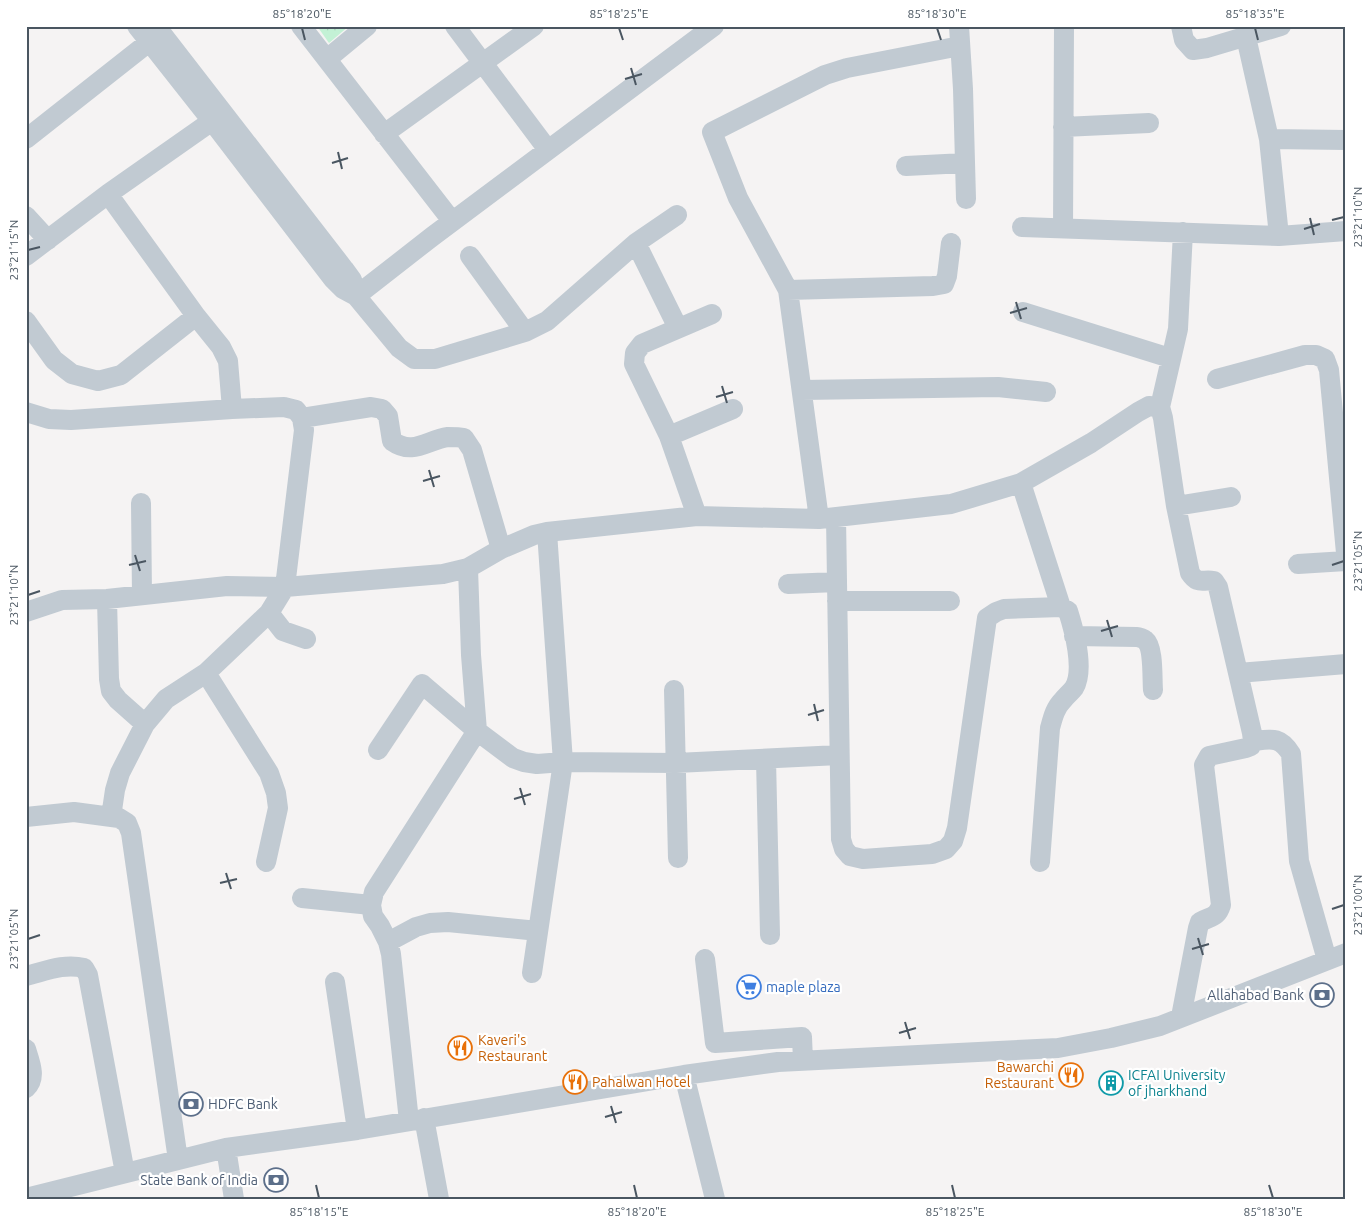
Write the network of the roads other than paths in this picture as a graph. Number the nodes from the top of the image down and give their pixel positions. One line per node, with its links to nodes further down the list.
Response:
1 (302, 26): 12 (street)
2 (367, 26): 12 (street)
3 (455, 26): 13 (street)
4 (534, 26): 13 (street)
5 (714, 26): 21 (street)
6 (1064, 26): 16 (street)
7 (1181, 26): 11 (street)
8 (1281, 26): 11 (street)
9 (151, 32): 14 (street); 18 (street)
10 (959, 36): 22 (street); 39 (street)
11 (1246, 37): 19 (street)
12 (326, 59): 17 (street)
13 (483, 64): 17 (street); 21 (street)
14 (218, 117): 24 (street); 40 (street)
15 (1149, 123): 16 (street)
16 (1063, 127): 30 (street)
17 (384, 134): 28 (street)
18 (26, 139)
19 (1269, 139): 20 (street); 33 (street)
20 (1346, 140)
21 (548, 150): 28 (street)
22 (965, 163): 23 (street); 25 (street)
23 (906, 166)
24 (108, 194): 34 (street); 43 (street)
25 (966, 199)
26 (677, 215): 35 (street)
27 (26, 216): 34 (street)
28 (452, 222): 40 (street)
29 (1022, 227): 30 (street)
30 (1063, 228): 31 (street)
31 (1183, 232): 33 (street); 47 (street)
32 (1346, 232): 33 (street)
33 (1279, 236)
34 (48, 240): 37 (street)
35 (636, 243): 45 (street); 46 (street)
36 (952, 243): 39 (street)
37 (26, 256)
38 (470, 256): 46 (street)
39 (788, 290): 49 (street)
40 (356, 296): 46 (street)
41 (1023, 312): 47 (street)
42 (712, 314): 45 (street)
43 (196, 316): 44 (street); 52 (street)
44 (26, 321)
45 (678, 328): 56 (street)
46 (525, 332)
47 (1170, 358): 51 (street)
48 (1217, 379): 65 (street)
49 (802, 390): 50 (street); 62 (street)
50 (1046, 392)
51 (1160, 407): 57 (street); 60 (street)
52 (232, 408): 54 (street); 55 (street)
53 (733, 409): 56 (street)
54 (26, 412)
55 (302, 418): 64 (street); 70 (street)
56 (668, 436): 61 (street)
57 (1022, 483): 62 (street); 75 (street)
58 (1231, 497): 60 (street)
59 (141, 503): 72 (street)
60 (1176, 506): 82 (street)
61 (697, 516): 62 (street); 63 (street)
62 (828, 518): 71 (street)
63 (547, 532): 64 (street); 91 (street)
64 (501, 549): 68 (street)
65 (1346, 553)
66 (1346, 560): 67 (street)
67 (1298, 564)
68 (468, 568): 70 (street); 86 (street)
69 (788, 584): 71 (street)
70 (285, 586): 72 (street); 77 (street)
71 (837, 591): 74 (street); 89 (street)
72 (142, 595): 73 (street)
73 (107, 599): 76 (street); 85 (street)
74 (950, 601)
75 (1061, 607): 78 (street); 89 (street)
76 (26, 612)
77 (269, 613): 79 (street); 81 (street)
78 (1074, 636): 84 (street); 97 (street)
79 (306, 639)
80 (1346, 664): 82 (street)
81 (206, 673): 85 (street); 96 (street)
82 (1238, 673): 87 (street)
83 (674, 690): 92 (street)
84 (1153, 690)
85 (145, 724): 94 (street)
86 (477, 731): 88 (street); 91 (street); 99 (street)
87 (1252, 741): 105 (street); 109 (street)
88 (378, 750)
89 (839, 755): 90 (street)
90 (766, 759): 92 (street); 101 (street)
91 (563, 762): 92 (street); 100 (street)
92 (676, 763): 95 (street)
93 (26, 817): 94 (street)
94 (111, 817): 117 (street)
95 (678, 858)
96 (266, 862)
97 (1040, 862)
98 (302, 898): 99 (street)
99 (371, 905): 102 (street)
100 (538, 931): 102 (street); 106 (street)
101 (770, 934)
102 (388, 942): 114 (street)
103 (1346, 953): 105 (street)
104 (705, 959): 111 (street)
105 (1327, 960): 109 (street)
106 (532, 973)
107 (26, 976): 118 (street)
108 (335, 982): 115 (street)
109 (1181, 1018): 111 (street)
110 (26, 1050): 113 (street)
111 (804, 1061): 112 (street)
112 (684, 1075): 114 (street); 122 (street)
113 (26, 1088)
114 (416, 1120): 115 (street); 121 (street)
115 (357, 1130): 116 (street)
116 (226, 1148): 117 (street); 120 (street)
117 (178, 1160): 118 (street)
118 (125, 1173): 119 (street)
119 (26, 1198)
120 (234, 1199)
121 (439, 1199)
122 (715, 1199)

